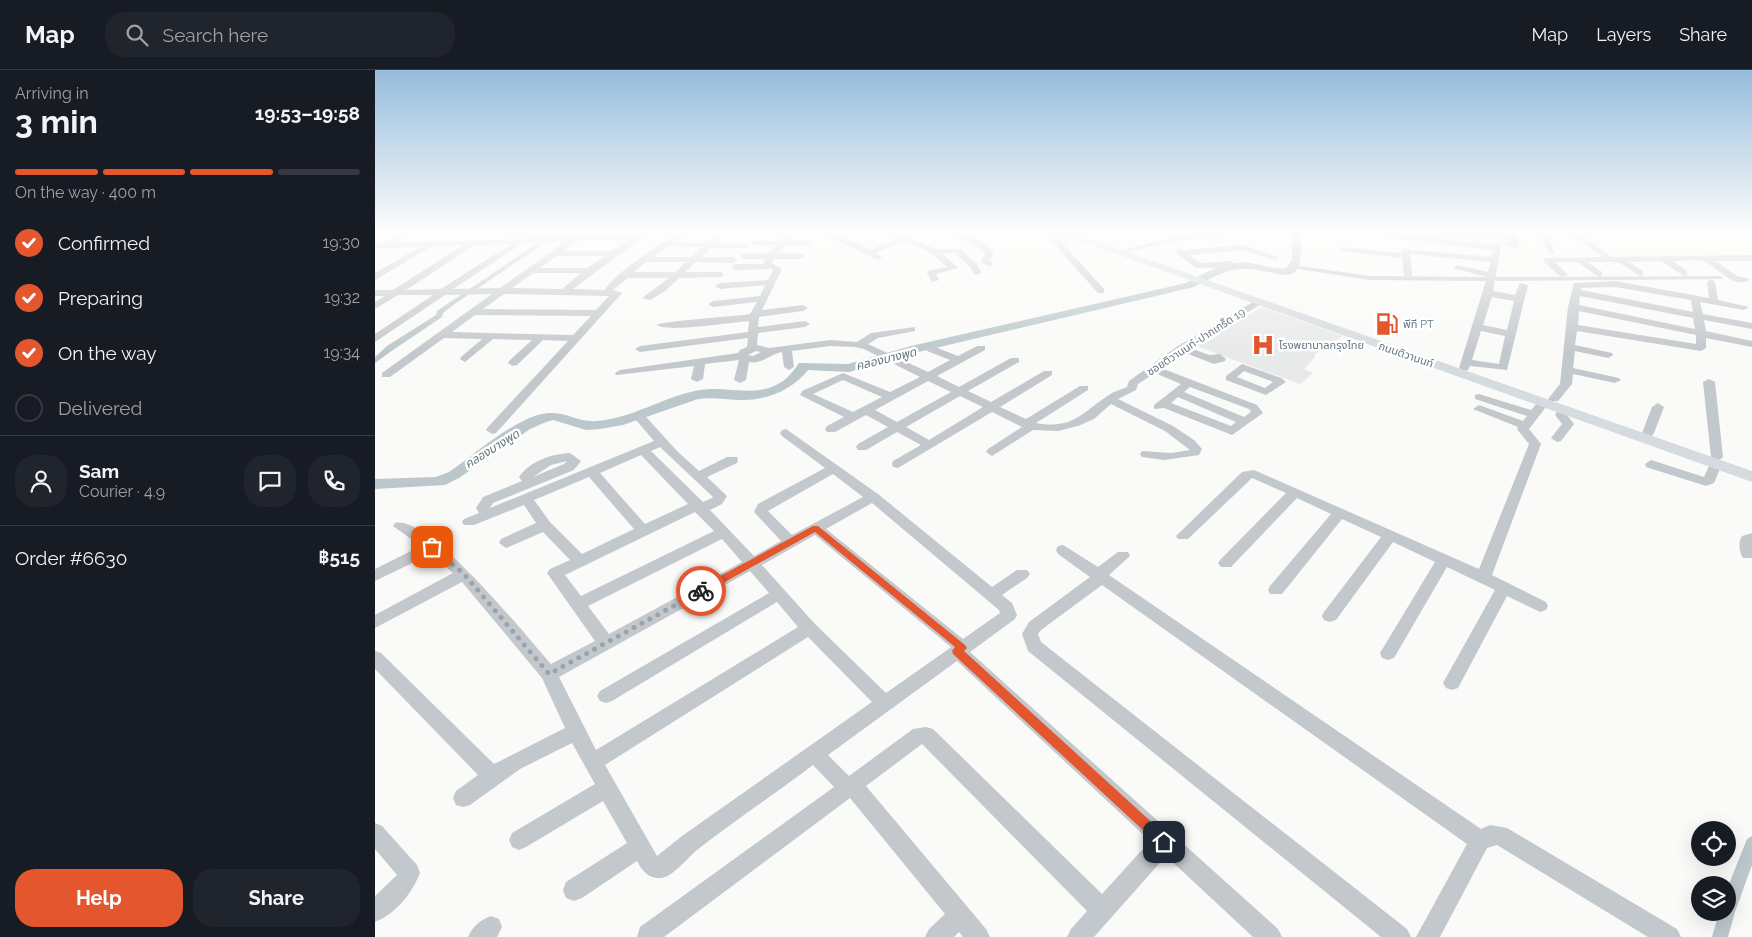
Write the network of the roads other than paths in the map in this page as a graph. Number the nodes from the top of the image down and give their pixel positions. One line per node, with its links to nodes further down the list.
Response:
1 (427, 272): 37 (street)
2 (471, 272): 33 (street)
3 (526, 272): 31 (street)
4 (587, 272): 34 (street)
5 (628, 272): 16 (street)
6 (679, 272): 20 (street)
7 (709, 272): 22 (street)
8 (776, 272): 25 (street)
9 (933, 272): 23 (street)
10 (1084, 272): 32 (street)
11 (1182, 272): 21 (main road, ถนนติวานนท์)
12 (1185, 272): 21 (main road, ถนนติวานนท์)
13 (1479, 272): 18 (street)
14 (1561, 272): 19 (street)
15 (1727, 272): 24 (street)
16 (625, 275): 20 (street); 30 (street)
17 (720, 275): 22 (street)
18 (1492, 275): 38 (street)
19 (1564, 275)
20 (675, 276): 22 (street); 40 (street)
21 (1199, 278): 44 (main road, ถนนติวานนท์); 87 (main road, ถนนติวานนท์)
22 (702, 280)
23 (935, 280)
24 (1750, 281)
25 (772, 282): 29 (street); 41 (street)
26 (1669, 282): 39 (street)
27 (1711, 282): 45 (street)
28 (1523, 285): 43 (street)
29 (720, 286)
30 (609, 289)
31 (500, 291): 33 (street); 34 (street); 51 (street)
32 (1101, 291)
33 (442, 292): 37 (street); 68 (street)
34 (564, 292): 52 (street)
35 (1575, 292): 39 (street); 48 (street); 54 (street)
36 (375, 293): 37 (street)
37 (395, 293): 47 (street)
38 (1488, 293): 43 (street); 58 (street)
39 (1669, 293): 42 (street)
40 (647, 298)
41 (764, 298): 46 (street); 53 (street)
42 (1695, 298): 45 (street); 54 (street)
43 (1519, 299): 63 (street)
44 (1258, 302): 73 (street, ซอยติวานนท์-ปากเกร็ด 19); 108 (main road, ถนนติวานนท์)
45 (1714, 302): 49 (street)
46 (713, 304)
47 (375, 306)
48 (1573, 307): 59 (street); 62 (street)
49 (1744, 307)
50 (803, 308): 53 (street)
51 (473, 312): 52 (street); 64 (street)
52 (600, 313): 67 (street)
53 (755, 316): 56 (street); 61 (street)
54 (1698, 316): 57 (street); 62 (street)
55 (805, 324): 61 (street)
56 (663, 325)
57 (1752, 326)
58 (1477, 327): 63 (street); 87 (street)
59 (1571, 327): 62 (street); 71 (street)
60 (911, 329): 70 (street)
61 (753, 333): 74 (street); 75 (street)
62 (1701, 333): 69 (street)
63 (1510, 334): 87 (street)
64 (443, 335): 65 (street); 94 (street)
65 (492, 336): 66 (street); 81 (street)
66 (542, 336): 67 (street); 86 (street)
67 (577, 338): 121 (street)
68 (375, 339)
69 (1752, 344)
70 (859, 345): 76 (street, ซอยติวานนท์-ปากเกร็ด 19); 95 (street, ซอยติวานนท์-ปากเกร็ด 19)
71 (1569, 347): 79 (street); 91 (street)
72 (981, 348): 82 (street)
73 (1182, 348): 84 (street); 90 (street, ซอยติวานนท์-ปากเกร็ด 19)
74 (640, 349)
75 (752, 349): 78 (street); 80 (street)
76 (787, 349): 78 (street, ซอยติวานนท์-ปากเกร็ด 19); 88 (street)
77 (931, 349): 82 (street)
78 (767, 352): 80 (street)
79 (1608, 355)
80 (743, 358): 85 (street); 97 (street)
81 (465, 359)
82 (959, 360): 95 (street)
83 (1015, 360): 102 (street)
84 (1216, 360): 89 (street)
85 (699, 362): 92 (street); 96 (street)
86 (513, 363)
87 (1465, 365): 108 (main road, ถนนติวานนท์)
88 (789, 367)
89 (1242, 367)
90 (1155, 369): 100 (street); 106 (street, ซอยติวานนท์-ปากเกร็ด 19)
91 (1567, 370): 98 (street); 108 (street)
92 (620, 373)
93 (1048, 373): 109 (street)
94 (386, 375)
95 (929, 376): 102 (street, ซอยติวานนท์-ปากเกร็ด 19); 104 (street)
96 (697, 379)
97 (740, 380)
98 (1615, 380)
99 (1709, 382): 132 (street)
100 (1189, 383): 103 (street); 117 (street)
101 (1084, 388): 118 (street)
102 (960, 391): 109 (street, ซอยติวานนท์-ปากเกร็ด 19); 119 (street)
103 (1177, 393): 107 (street); 117 (street)
104 (891, 396): 112 (street); 114 (street)
105 (1479, 396): 116 (street)
106 (1113, 398): 113 (street); 118 (street, ซอยติวานนท์-ปากเกร็ด 19)
107 (1163, 404): 113 (street); 117 (street)
108 (1553, 404): 116 (street); 123 (main road, ถนนติวานนท์); 124 (street); 132 (main road, ถนนติวานนท์)
109 (993, 407): 118 (street, ซอยติวานนท์-ปากเกร็ด 19); 126 (street)
110 (1658, 407): 123 (street)
111 (1479, 409): 116 (street)
112 (867, 410): 114 (street); 119 (street)
113 (1145, 415): 130 (street)
114 (853, 417): 120 (street)
115 (642, 420): 125 (street)
116 (1530, 420): 170 (street)
117 (1245, 422)
118 (1029, 425): 129 (street)
119 (897, 427): 126 (street); 127 (street)
120 (831, 429)
121 (492, 430)
122 (786, 432): 135 (street)
123 (1648, 433): 132 (main road, ถนนติวานนท์)
124 (1557, 438)
125 (662, 442): 128 (street); 138 (street)
126 (930, 445): 133 (street)
127 (862, 447)
128 (643, 450): 137 (street); 144 (street)
129 (992, 452)
130 (1146, 454)
131 (732, 460): 138 (street)
132 (1717, 460): 134 (street); 136 (main road, ถนนติวานนท์); 139 (main road, ถนนติวานนท์)
133 (898, 464)
134 (1651, 464)
135 (835, 468): 142 (street); 156 (street)
136 (1752, 469)
137 (591, 471): 143 (street); 151 (street)
138 (699, 476): 144 (street)
139 (1752, 477)
140 (529, 483): 146 (street)
141 (1294, 493): 145 (street); 153 (street); 165 (street)
142 (873, 497): 150 (street); 174 (street)
143 (526, 498): 146 (street); 148 (street)
144 (699, 507): 151 (street); 152 (street)
145 (1339, 513): 154 (street); 172 (street)
146 (487, 514): 147 (street)
147 (469, 522)
148 (545, 525): 157 (street); 162 (street)
149 (400, 526): 158 (street)
150 (815, 528): 156 (street); 181 (street)
151 (643, 531): 162 (street)
152 (724, 532): 164 (street); 175 (street)
153 (1183, 536)
154 (1390, 536): 163 (street); 177 (street)
155 (1752, 538): 160 (street)
156 (790, 542): 164 (street)
157 (506, 543)
158 (432, 547): 166 (street); 168 (street)
159 (1063, 550): 169 (street)
160 (1748, 554)
161 (1123, 556): 169 (street)
162 (579, 560): 175 (street)
163 (1444, 560): 170 (street); 182 (street)
164 (752, 563): 173 (street); 180 (street)
165 (1227, 563)
166 (464, 574): 178 (street); 184 (street)
167 (1022, 574): 174 (street)
168 (375, 576)
169 (1098, 577): 197 (street); 209 (street)
170 (1483, 578): 171 (street)
171 (1504, 588): 176 (street); 185 (street)
172 (1275, 590)
173 (779, 594): 179 (street); 186 (street)
174 (991, 595): 181 (street)
175 (579, 604): 180 (street)
176 (1540, 606)
177 (1330, 616)
178 (375, 622)
179 (809, 628): 187 (street); 190 (street)
180 (607, 644): 184 (street)
181 (959, 649): 187 (street); 198 (street)
182 (1388, 653)
183 (375, 658): 191 (street)
184 (549, 674): 188 (street)
185 (1452, 683)
186 (606, 696)
187 (886, 704): 189 (street)
188 (576, 732): 190 (street); 191 (street)
189 (814, 753): 193 (street); 199 (street)
190 (593, 762): 192 (street)
191 (493, 776): 194 (street)
192 (609, 787): 196 (street); 199 (street)
193 (850, 787): 202 (street); 203 (street); 204 (street)
194 (463, 798)
195 (375, 832): 201 (street)
196 (519, 840)
197 (1481, 841): 210 (street); 211 (street)
198 (1164, 842): 202 (street); 208 (street)
199 (640, 847): 200 (street)
200 (574, 890)
201 (375, 911)
202 (1103, 911): 207 (street)
203 (959, 915): 205 (street); 206 (street)
204 (648, 935)
205 (937, 937)
206 (978, 937)
207 (1079, 937)
208 (1269, 937)
209 (1399, 937)
210 (1428, 937)
211 (1669, 937)

